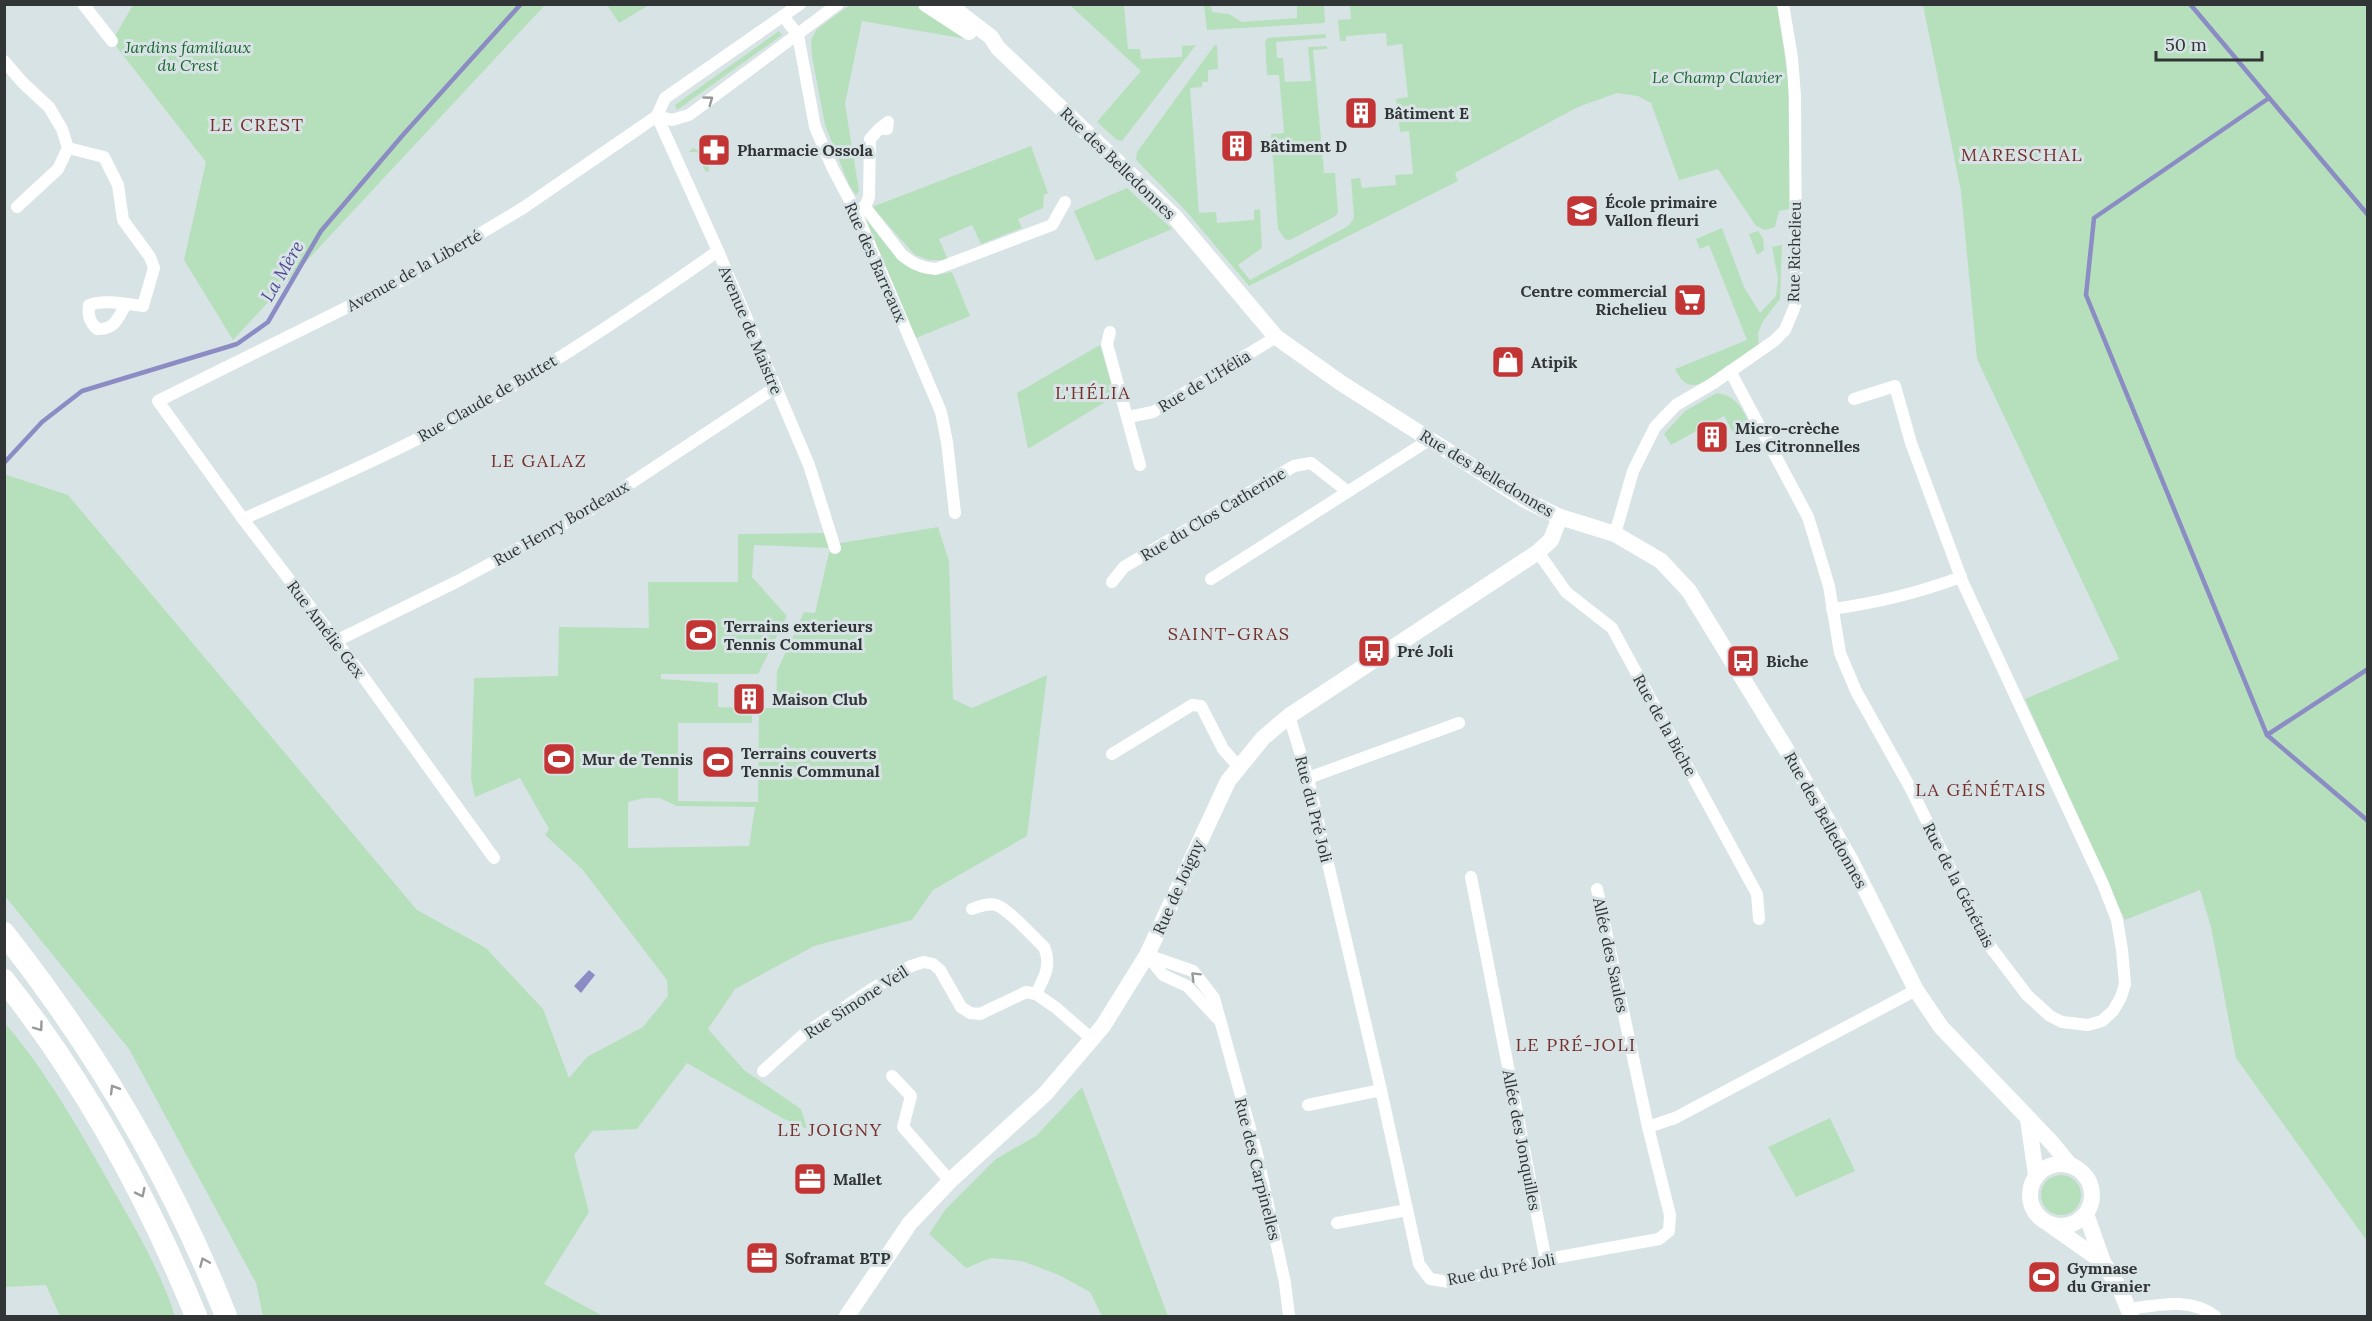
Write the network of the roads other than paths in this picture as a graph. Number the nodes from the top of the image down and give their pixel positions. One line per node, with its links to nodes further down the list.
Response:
1 (83, 4): 9 (street)
2 (800, 4): 7 (street, Avenue de la Liberté)
3 (838, 4): 8 (street)
4 (926, 4): 10 (main road, Rue des Belledonnes)
5 (948, 4): 10 (main road, Rue des Belledonnes)
6 (1783, 4): 22 (street, Rue Richelieu)
7 (783, 16): 8 (street, Rue des Barreaux); 12 (street, Avenue de la Liberté)
8 (798, 35): 12 (street, one-way to 8); 17 (street, Rue des Barreaux)
9 (112, 41)
10 (998, 48): 21 (main road, Rue des Belledonnes)
11 (4, 60): 14 (street)
12 (657, 116): 18 (street, Avenue de Maistre); 25 (street, Avenue de la Liberté)
13 (879, 129): 17 (street)
14 (68, 148): 16 (street); 19 (street)
15 (1065, 202): 17 (street)
16 (16, 207)
17 (860, 208): 30 (street, Rue des Barreaux)
18 (718, 251): 23 (street, Avenue de Maistre); 32 (street, Rue Claude de Buttet)
19 (126, 304)
20 (1110, 332): 26 (street)
21 (1276, 337): 26 (street, Rue de L'Hélia); 27 (main road, Rue des Belledonnes)
22 (1730, 371): 33 (street, Rue Richelieu); 39 (street, Rue de la Génétais)
23 (776, 387): 34 (street, Avenue de Maistre); 40 (street, Rue Henry Bordeaux)
24 (1854, 399): 36 (street, Rue de la Génétais)
25 (158, 401): 32 (street, Rue Amélie Gex)
26 (1128, 417): 28 (street)
27 (1429, 440): 29 (street); 31 (main road, Rue des Belledonnes)
28 (1140, 465)
29 (1347, 491): 37 (street); 38 (street, Rue du Clos Catherine)
30 (955, 513)
31 (1560, 517): 33 (main road, Rue des Belledonnes); 35 (main road, Rue de Joigny)
32 (243, 519): 40 (street, Rue Amélie Gex)
33 (1615, 534): 54 (main road, Rue des Belledonnes)
34 (836, 548)
35 (1538, 552): 41 (main road, Rue de Joigny); 50 (street, Rue de la Biche)
36 (1961, 577): 39 (street); 39 (street, Rue de la Génétais)
37 (1210, 579)
38 (1112, 582)
39 (1832, 609)
40 (336, 641): 46 (street, Rue Amélie Gex)
41 (1289, 716): 44 (main road, Rue de Joigny); 45 (street, Rue du Pré Joli)
42 (1459, 723): 45 (street)
43 (1112, 754): 44 (street)
44 (1238, 766): 52 (main road, Rue de Joigny)
45 (1308, 778): 59 (street, Rue du Pré Joli)
46 (494, 858)
47 (1471, 878): 70 (street, Allée des Jonquilles)
48 (1597, 889): 62 (street, Allée des Saules)
49 (972, 909): 55 (street)
50 (1759, 919)
51 (4, 933): 74 (highway, one-way to 51)
52 (1147, 955): 56 (main road, Rue de Joigny); 76 (street, Rue des Carpinelles)
53 (4, 980): 73 (highway, one-way to 73)
54 (1916, 990): 61 (main road, Rue des Belledonnes); 62 (street)
55 (1036, 994): 56 (street); 57 (street, Rue Simone Veil)
56 (1092, 1039): 65 (main road, Rue de Joigny)
57 (763, 1071)
58 (892, 1076): 65 (street)
59 (1382, 1090): 60 (street); 66 (street, Rue du Pré Joli)
60 (1308, 1105)
61 (2028, 1119): 63 (main road, Rue des Belledonnes); 64 (main road)
62 (1647, 1127): 70 (street, Rue du Pré Joli)
63 (2070, 1165): 64 (main road); 67 (main road)
64 (2036, 1175): 69 (main road)
65 (950, 1181): 75 (main road, Rue de Joigny)
66 (1407, 1210): 68 (street); 70 (street, Rue du Pré Joli)
67 (2086, 1214): 69 (main road); 71 (main road)
68 (1337, 1223)
69 (2048, 1224): 71 (main road)
70 (1546, 1261)
71 (2103, 1262): 72 (main road)
72 (2130, 1313): 77 (street)
73 (196, 1317)
74 (226, 1317)
75 (847, 1317)
76 (1289, 1317)
77 (2215, 1317)

